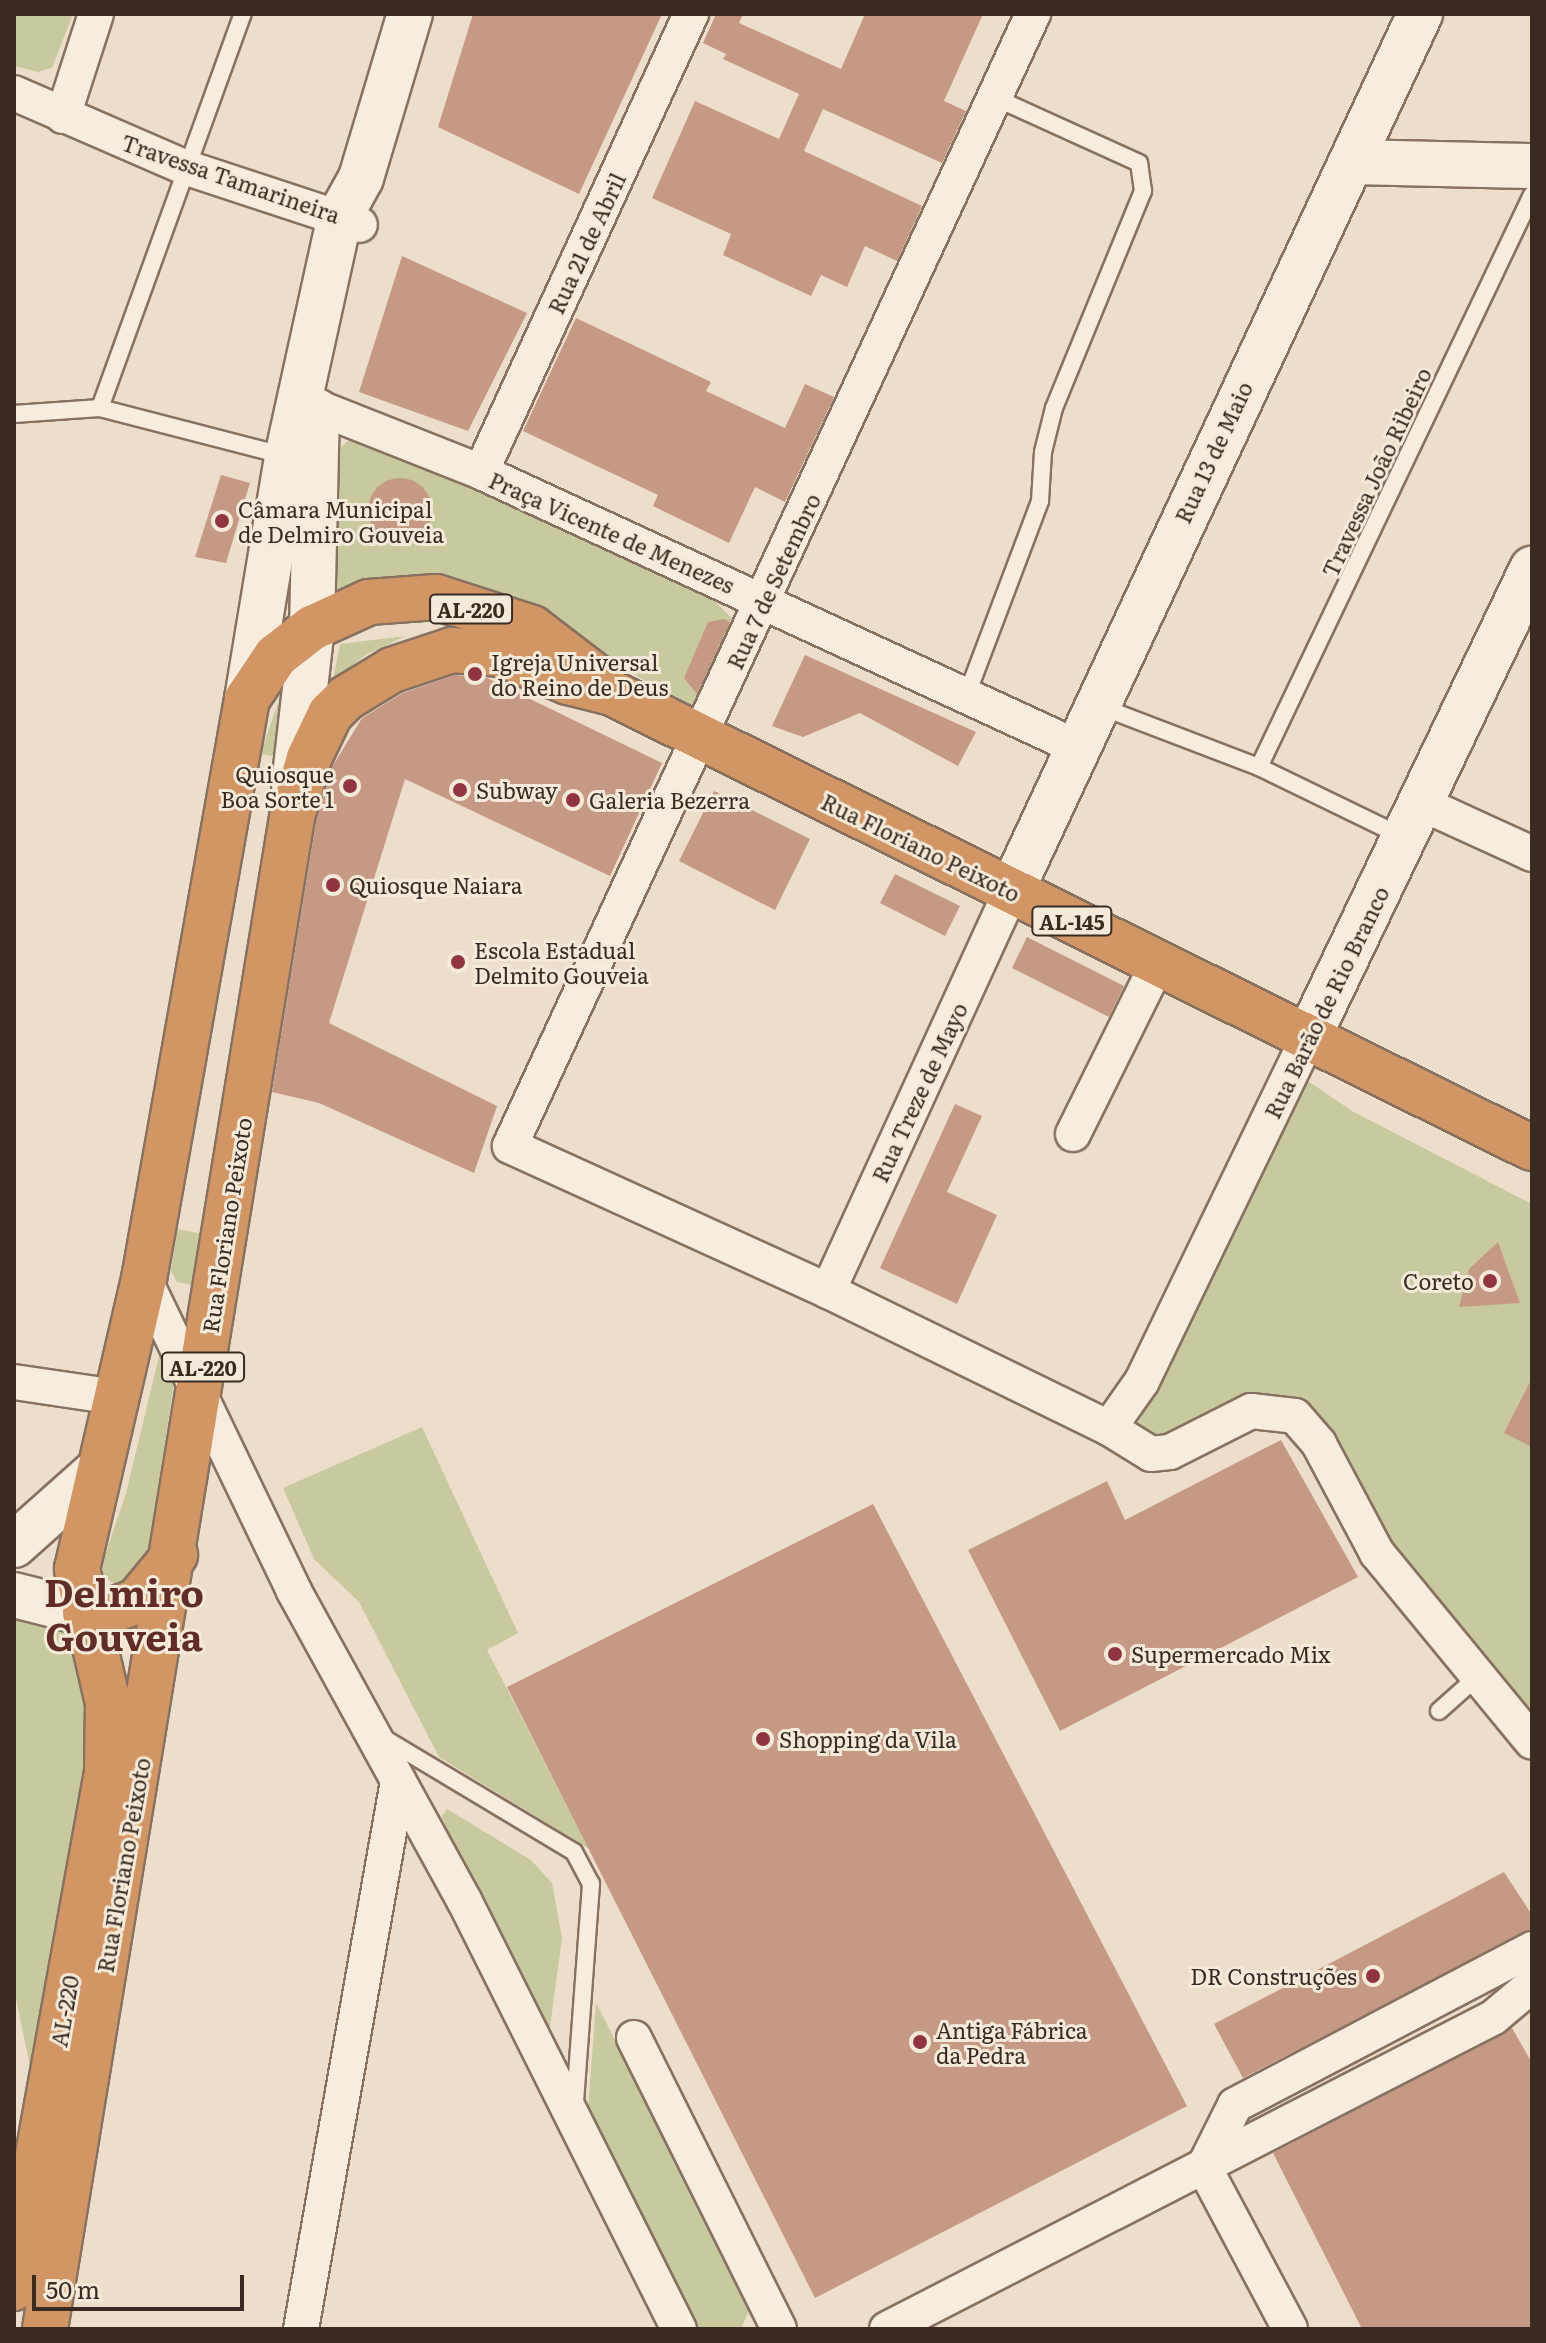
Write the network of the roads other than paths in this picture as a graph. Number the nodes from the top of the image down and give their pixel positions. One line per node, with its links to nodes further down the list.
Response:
1 (96, 14): 9 (street)
2 (243, 14): 12 (lane)
3 (410, 14): 14 (street)
4 (691, 14): 19 (street, Rua 21 de Abril)
5 (1033, 14): 8 (street, Rua 7 de Setembro)
6 (1420, 14): 10 (street, Rua 13 de Maio)
7 (14, 93): 9 (street, Travessa Tamarineira)
8 (996, 98): 21 (street, Rua 7 de Setembro); 24 (lane)
9 (63, 116): 12 (street, Travessa Tamarineira)
10 (1352, 162): 11 (street); 26 (street, Rua 13 de Maio)
11 (1532, 166)
12 (184, 167): 14 (street, Travessa Tamarineira); 16 (lane)
13 (1532, 195): 29 (lane, Travessa João Ribeiro)
14 (350, 220): 15 (street); 18 (street)
15 (317, 407): 19 (street, Praça Vicente de Menezes); 22 (street)
16 (100, 408): 17 (lane); 18 (lane)
17 (14, 414)
18 (287, 457): 25 (street)
19 (481, 472): 21 (street, Praça Vicente de Menezes)
20 (1532, 569): 31 (street, Rua Barão de Rio Branco)
21 (765, 600): 24 (street, Praça Vicente de Menezes); 27 (street, Rua 7 de Setembro)
22 (312, 628): 23 (highway, Rua Floriano Peixoto / AL-220); 25 (highway, Rua Floriano Peixoto / AL-220); 30 (street)
23 (612, 693): 27 (highway, Rua Floriano Peixoto / AL-145); 30 (highway, Rua Floriano Peixoto / AL-220)
24 (966, 697): 28 (street, Praça Vicente de Menezes)
25 (247, 699): 35 (highway, AL-220 / AL-220)
26 (1098, 706): 28 (street, Rua 13 de Maio); 29 (lane)
27 (699, 737): 33 (highway, Rua Floriano Peixoto / AL-145); 41 (street, Rua 7 de Setembro)
28 (1077, 747): 33 (street, Rua 13 de Maio)
29 (1259, 767): 31 (lane)
30 (292, 817): 36 (highway, Rua Floriano Peixoto / AL-220)
31 (1414, 821): 32 (street); 37 (street, Rua Barão de Rio Branco)
32 (1532, 854)
33 (1011, 892): 34 (highway, Rua Floriano Peixoto / AL-145); 41 (street, Rua Treze de Mayo)
34 (1158, 963): 37 (highway, Rua Floriano Peixoto / AL-145); 38 (street)
35 (194, 1001): 36 (highway); 40 (highway, AL-220 / AL-220)
36 (261, 1015): 44 (highway, Rua Floriano Peixoto / AL-220)
37 (1309, 1036): 39 (highway, Rua Floriano Peixoto / AL-145); 45 (street, Rua Barão de Rio Branco)
38 (1073, 1134)
39 (1532, 1148)
40 (144, 1279): 43 (highway, AL-220 / AL-220); 44 (street)
41 (828, 1291): 45 (street)
42 (14, 1382): 43 (street)
43 (115, 1397): 46 (highway, AL-220 / AL-220)
44 (198, 1397): 48 (highway, Rua Floriano Peixoto / AL-220); 53 (street)
45 (1109, 1428): 51 (street)
46 (97, 1471): 47 (street); 50 (highway, AL-220 / AL-220)
47 (14, 1545)
48 (175, 1555): 50 (highway); 62 (highway, Rua Floriano Peixoto / AL-220)
49 (14, 1595): 50 (street)
50 (85, 1613): 61 (highway, AL-220 / AL-220)
51 (1477, 1677): 52 (lane); 54 (street)
52 (1439, 1711)
53 (370, 1730): 55 (street); 59 (lane)
54 (1532, 1742)
55 (398, 1781): 59 (street); 63 (street)
56 (1532, 1949): 60 (street)
57 (1532, 1985): 60 (street)
58 (634, 2038): 65 (street)
59 (574, 2118): 64 (street)
60 (1204, 2167): 66 (street); 67 (street)
61 (14, 2288)
62 (45, 2329)
63 (301, 2329)
64 (679, 2329)
65 (779, 2329)
66 (887, 2329)
67 (1290, 2329)

